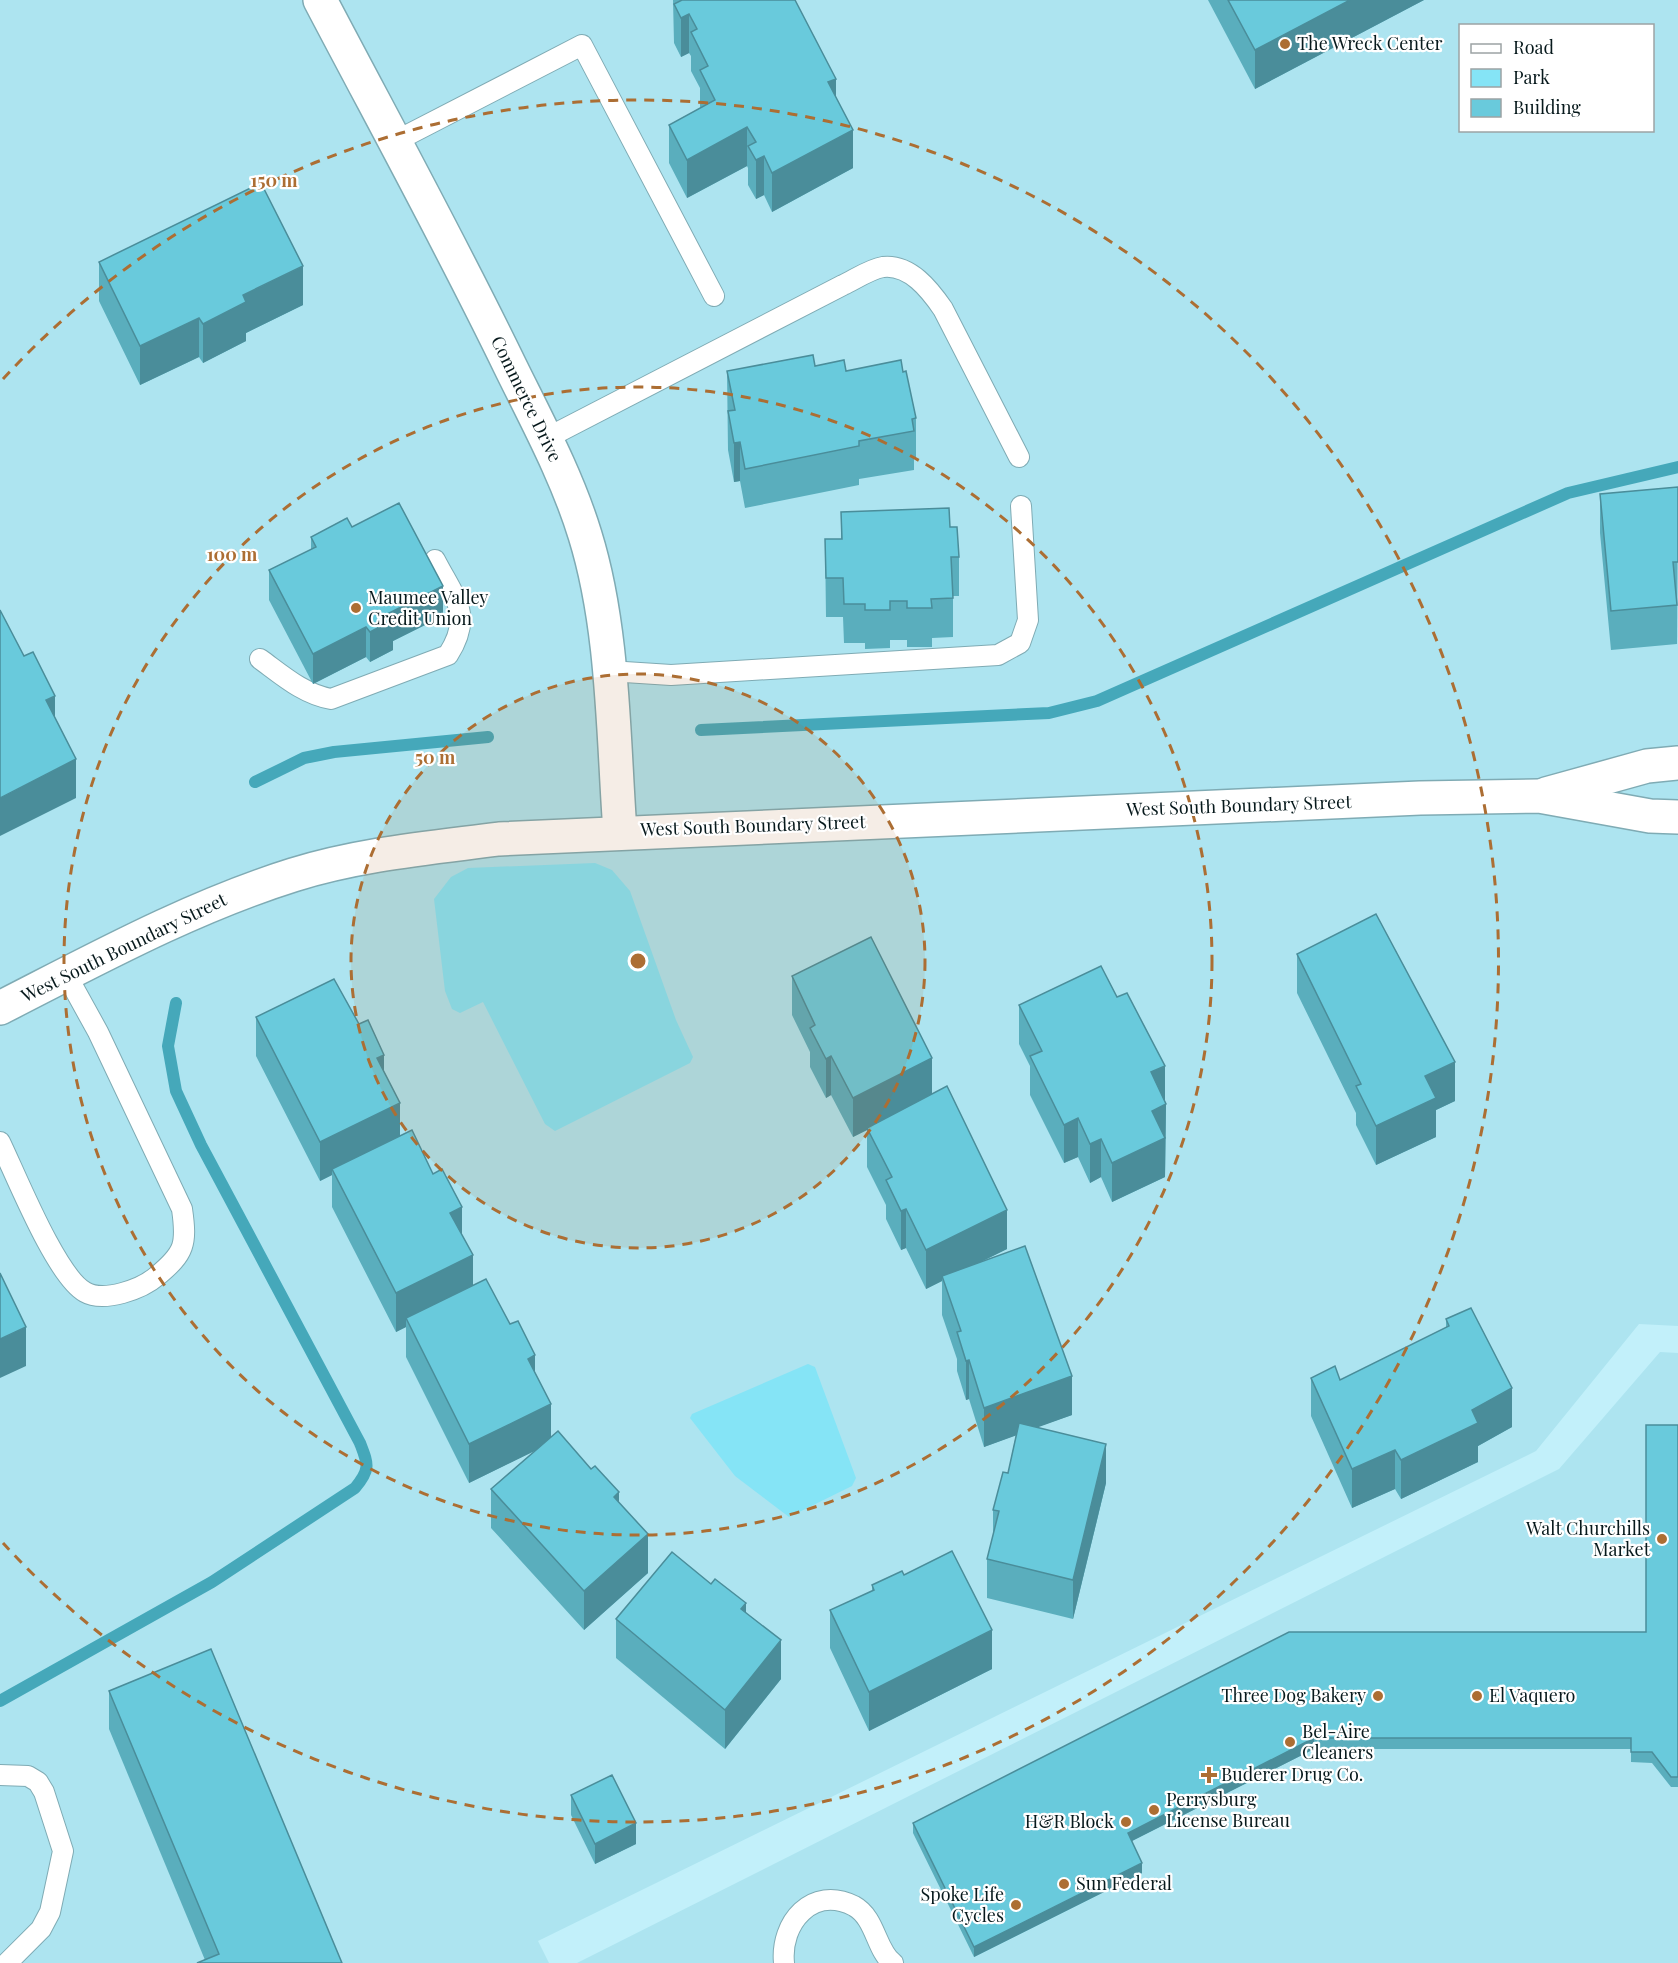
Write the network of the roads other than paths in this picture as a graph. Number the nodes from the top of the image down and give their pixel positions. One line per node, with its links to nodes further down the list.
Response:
1 (320, 0): 2 (street, Commerce Drive)
2 (394, 142): 3 (lane); 4 (street, Commerce Drive)
3 (714, 296)
4 (545, 439): 5 (lane); 9 (street, Commerce Drive)
5 (1020, 457)
6 (1021, 506): 9 (lane)
7 (435, 560): 8 (lane)
8 (260, 659)
9 (609, 671): 13 (street, Commerce Drive)
10 (1678, 764): 11 (street, West South Boundary Street)
11 (1539, 796): 12 (street, West South Boundary Street); 13 (street, West South Boundary Street)
12 (1678, 817)
13 (620, 832): 14 (street, West South Boundary Street)
14 (66, 974): 15 (street, West South Boundary Street); 16 (lane)
15 (0, 1008)
16 (0, 1142)
17 (0, 1775): 18 (lane)
18 (7, 1963)
19 (784, 1963): 20 (lane)
20 (893, 1963)

